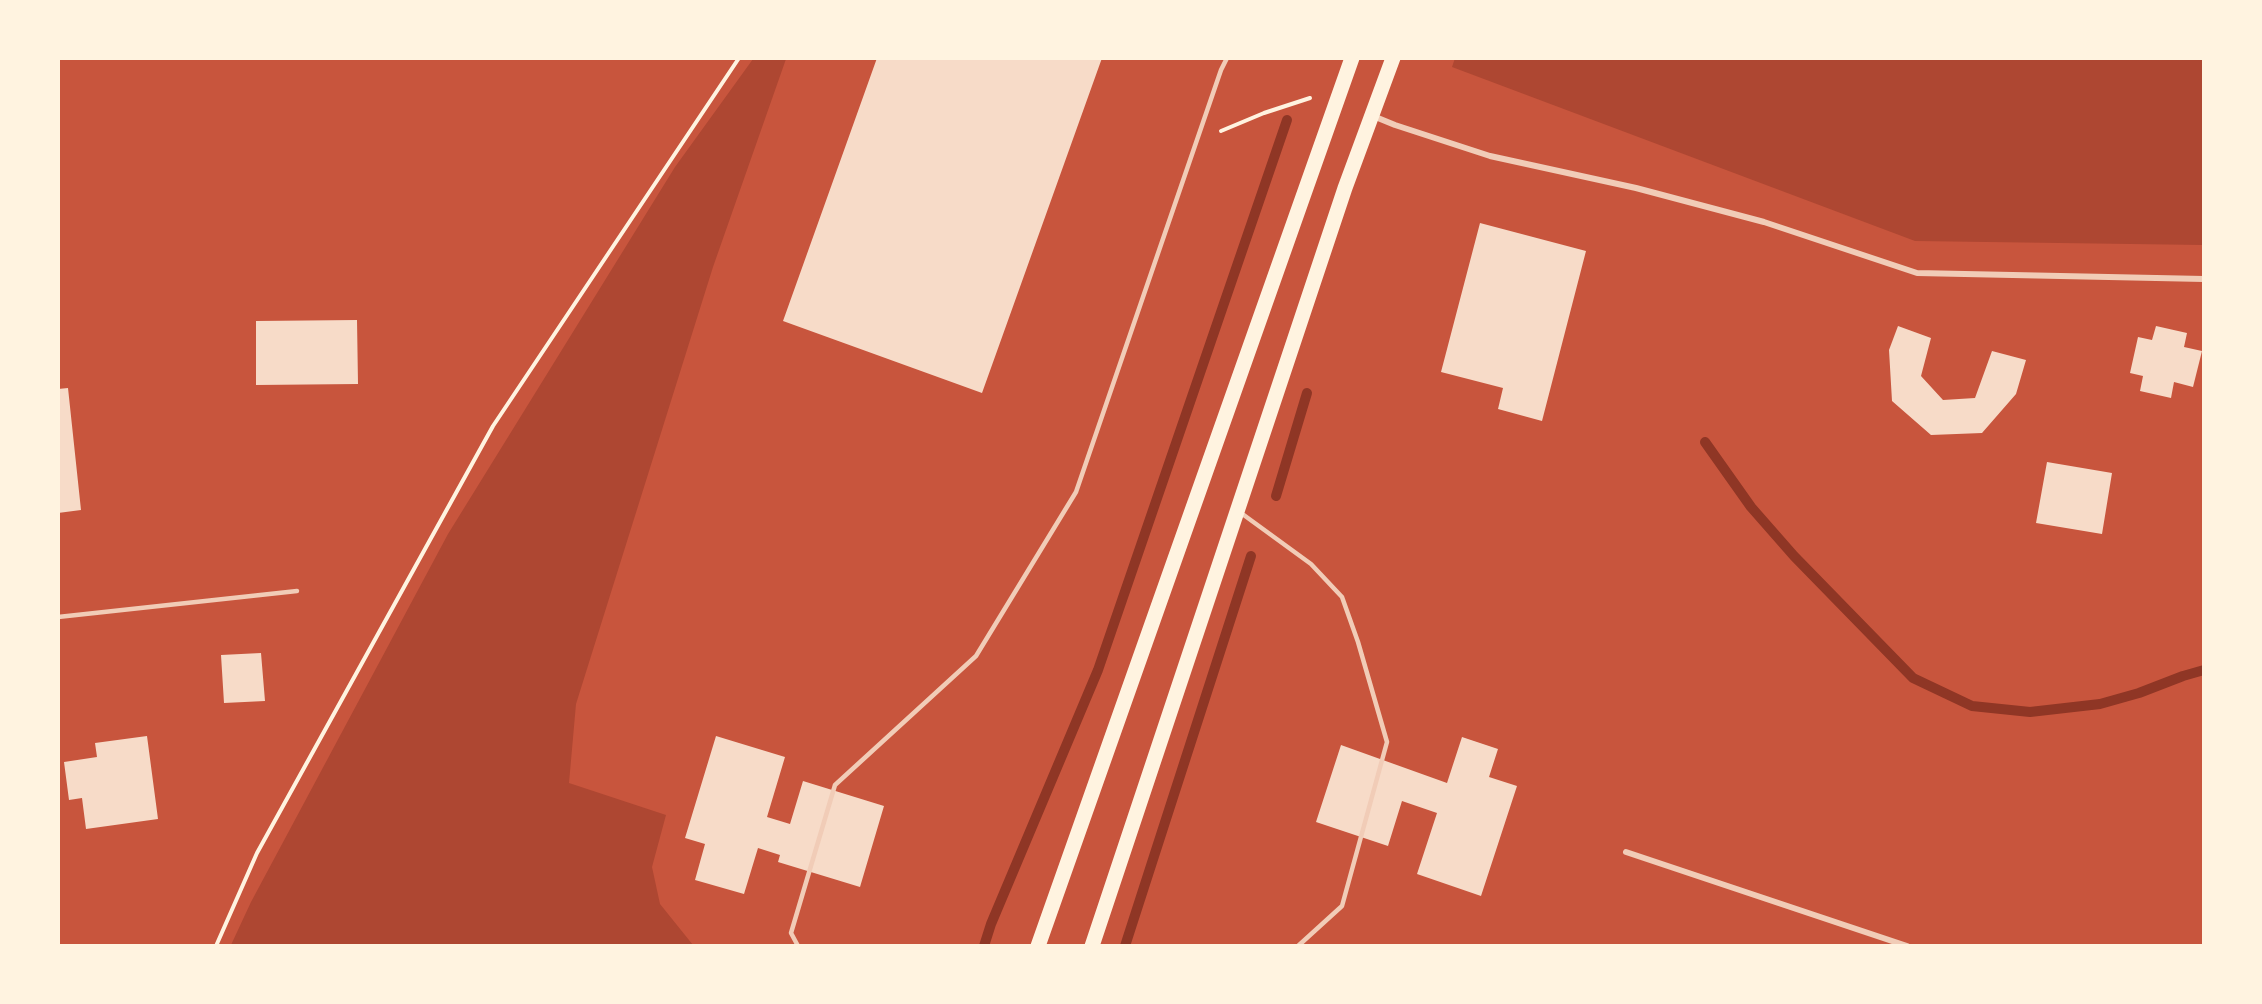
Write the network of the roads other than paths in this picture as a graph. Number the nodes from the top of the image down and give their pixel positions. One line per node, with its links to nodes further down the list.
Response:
1 (1227, 58): 10 (lane)
2 (1352, 58): 11 (main road)
3 (1393, 58): 4 (main road)
4 (1373, 116): 5 (street); 6 (main road)
5 (2204, 279)
6 (1238, 511): 12 (main road); 13 (lane)
7 (297, 591): 8 (lane)
8 (58, 617)
9 (1626, 852): 14 (street)
10 (798, 945)
11 (1038, 945)
12 (1092, 945)
13 (1298, 945)
14 (1907, 945)

